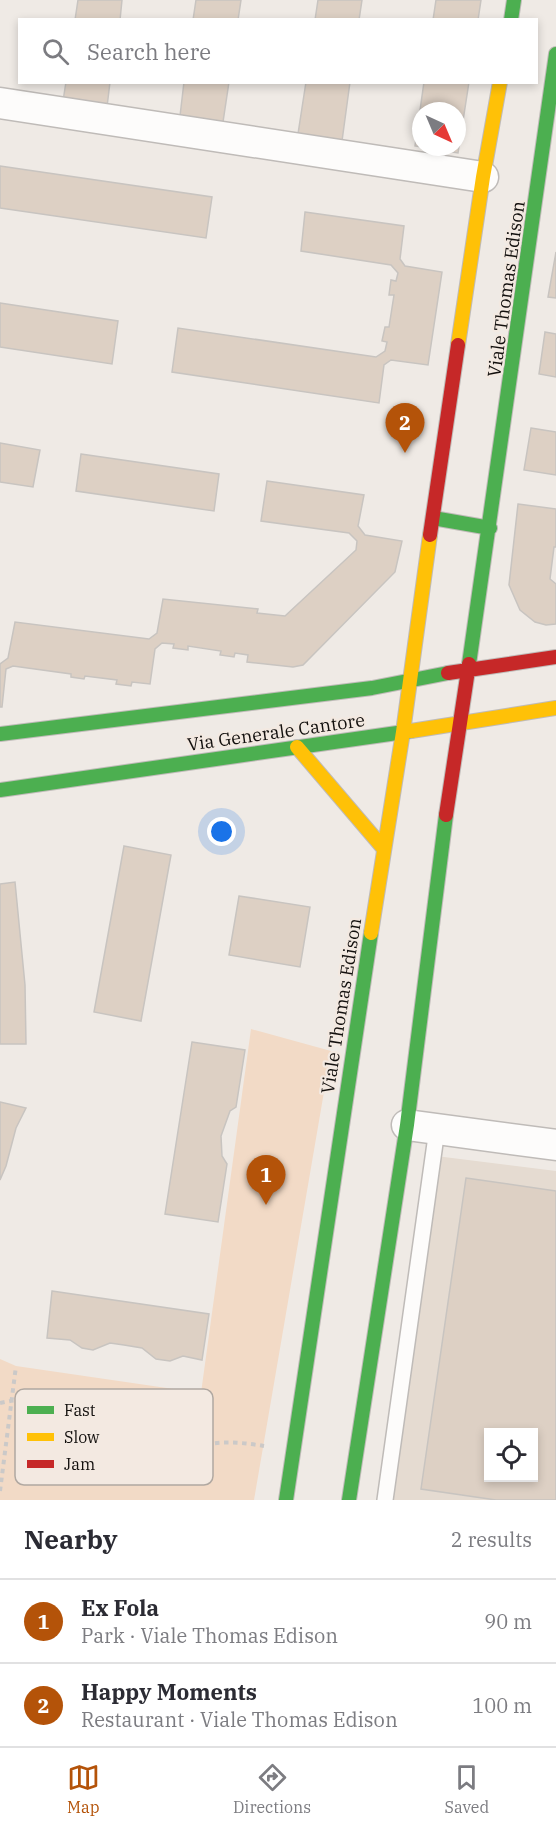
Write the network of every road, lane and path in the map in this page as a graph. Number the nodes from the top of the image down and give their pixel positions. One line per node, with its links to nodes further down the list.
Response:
1 (514, 0): 2 (street)
2 (511, 18)
3 (556, 54): 8 (street, Viale Thomas Edison)
4 (500, 84): 6 (street, Viale Thomas Edison)
5 (0, 103): 6 (street)
6 (483, 177): 7 (street, Viale Thomas Edison)
7 (433, 519): 8 (street); 11 (street, Viale Thomas Edison)
8 (490, 528): 10 (street, Viale Thomas Edison)
9 (556, 657): 10 (street, Via Generale Cantore)
10 (468, 669): 11 (street, Via Generale Cantore); 13 (street, Viale Thomas Edison)
11 (408, 682): 14 (street, Viale Thomas Edison); 15 (street, Via Generale Cantore)
12 (556, 708): 13 (street, Via Generale Cantore)
13 (459, 723): 14 (street, Via Generale Cantore); 19 (street, Viale Thomas Edison)
14 (403, 732): 16 (street, Via Generale Cantore); 18 (street, Viale Thomas Edison)
15 (0, 734)
16 (297, 747): 17 (street, Via Generale Cantore); 18 (street)
17 (0, 790)
18 (384, 849): 26 (street, Viale Thomas Edison)
19 (407, 1125): 20 (street); 29 (street, Viale Thomas Edison)
20 (437, 1129): 21 (street); 30 (lane)
21 (556, 1144)
22 (16, 1366): 23 (path)
23 (13, 1400): 24 (path); 27 (path)
24 (0, 1403)
25 (213, 1444): 26 (path)
26 (293, 1453): 28 (street, Viale Thomas Edison)
27 (0, 1491)
28 (286, 1500)
29 (349, 1500)
30 (385, 1500)

